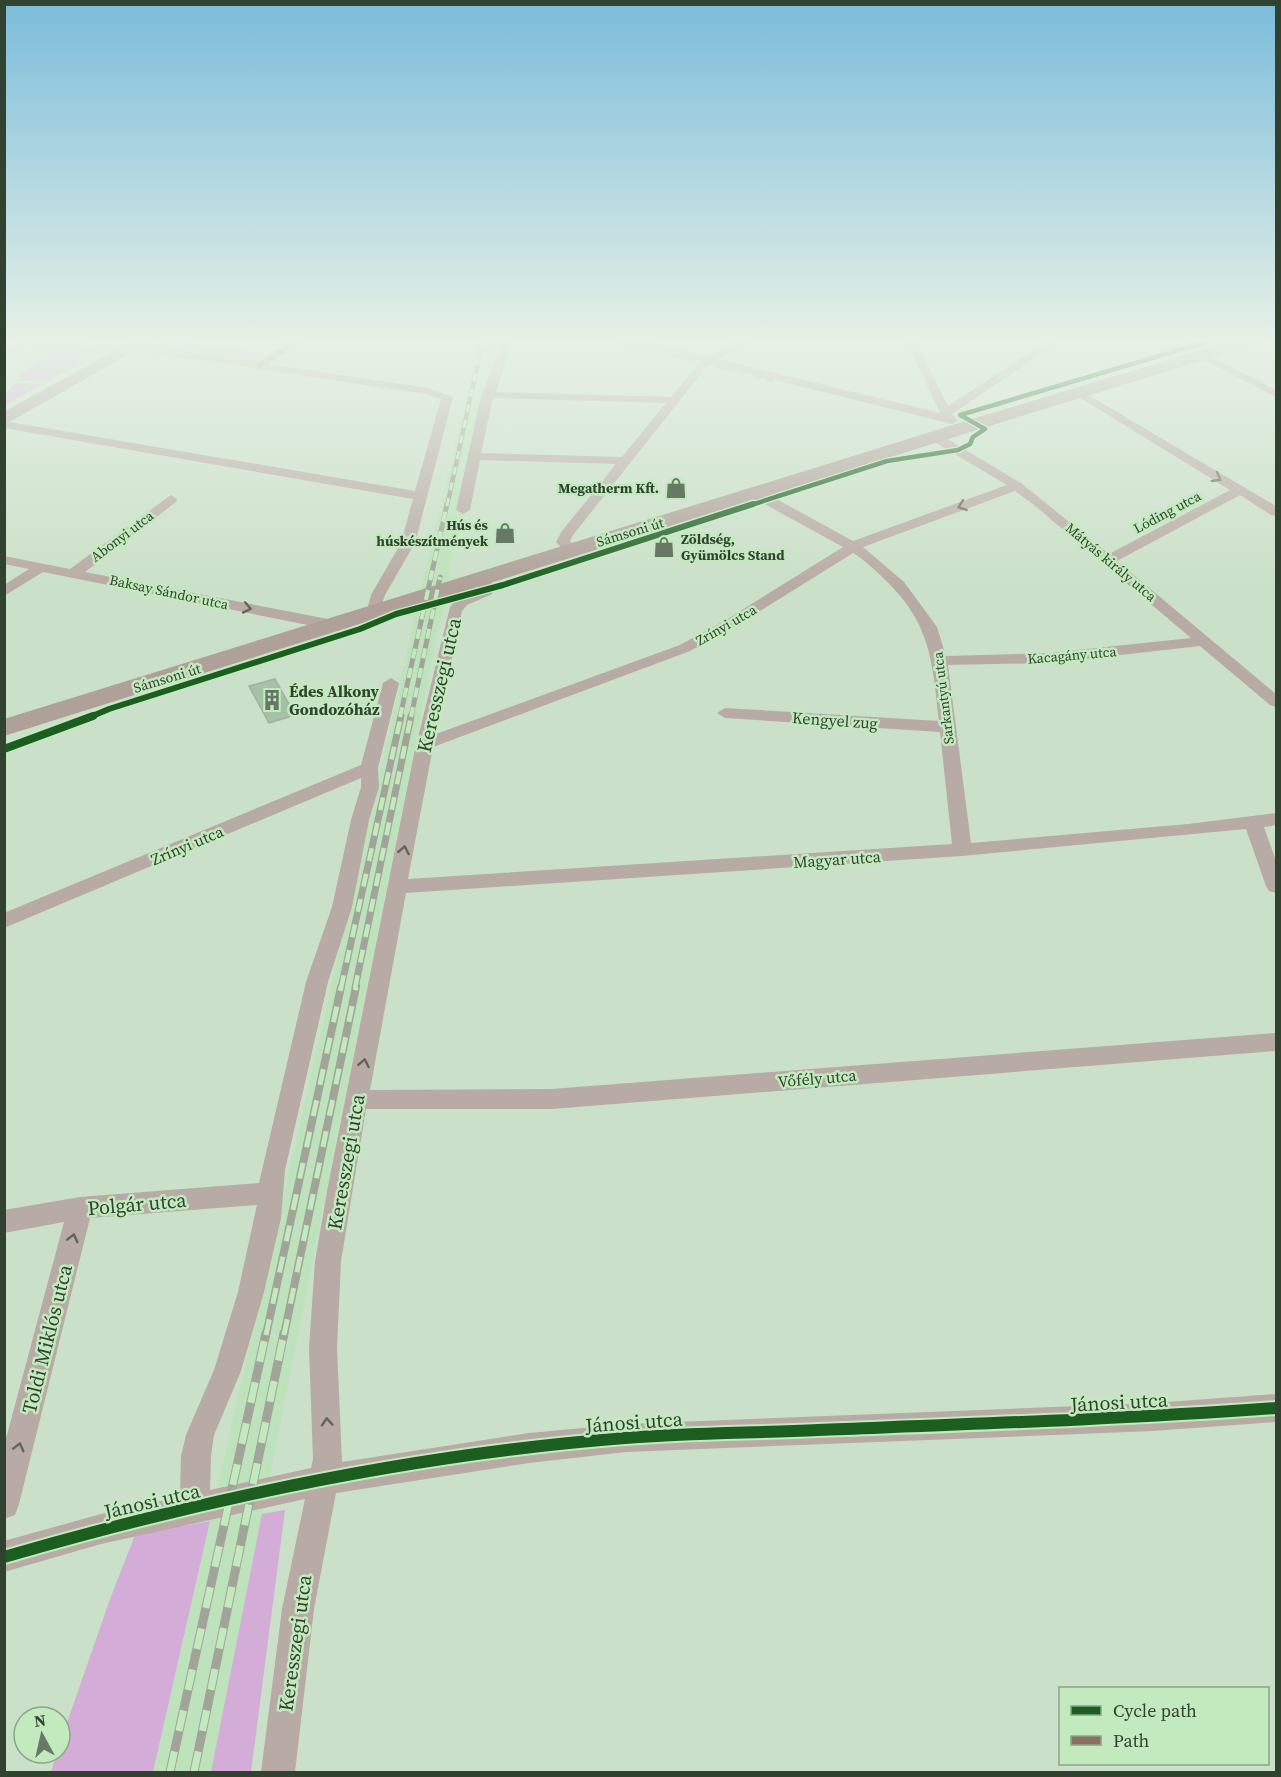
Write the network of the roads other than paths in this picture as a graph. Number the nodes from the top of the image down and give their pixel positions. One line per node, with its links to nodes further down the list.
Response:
1 (4, 422): 15 (street)
2 (440, 422): 15 (street)
3 (482, 422): 10 (street)
4 (656, 422): 11 (street)
5 (955, 422): 8 (street)
6 (983, 422): 8 (main road, Sámsoni út)
7 (1127, 422): 13 (street, one-way to 13)
8 (964, 428): 9 (main road, Sámsoni út)
9 (935, 436): 12 (street, Mátyás király utca); 14 (main road, Sámsoni út)
10 (476, 456): 11 (street); 17 (street)
11 (625, 461): 20 (street)
12 (1017, 486): 19 (street, Zrínyi utca, one-way to 19); 22 (street, Mátyás király utca)
13 (1239, 490): 18 (street); 22 (street, Lóding utca)
14 (755, 493): 19 (street, Sarkantyú utca); 20 (main road, Sámsoni út)
15 (421, 496): 27 (street)
16 (171, 499): 24 (street, Abonyi utca)
17 (463, 510)
18 (1276, 512)
19 (854, 546): 30 (street, Sarkantyú utca); 36 (street, Zrínyi utca)
20 (571, 550): 25 (main road, Sámsoni út)
21 (4, 560): 23 (street, Baksay Sándor utca)
22 (1109, 560): 29 (street, Mátyás király utca)
23 (41, 567): 24 (street, Baksay Sándor utca); 26 (street)
24 (74, 573): 28 (street, Baksay Sándor utca, one-way to 28)
25 (482, 579): 27 (main road, Sámsoni út); 36 (street, Keresszegi utca)
26 (4, 592)
27 (373, 613): 28 (main road, Sámsoni út)
28 (333, 625): 35 (main road, Sámsoni út)
29 (1203, 640): 30 (street, Kacagány utca); 32 (street, Mátyás király utca)
30 (940, 661): 34 (street, Sarkantyú utca)
31 (391, 683): 37 (street)
32 (1276, 702)
33 (724, 713): 34 (street, Kengyel zug)
34 (946, 727): 40 (street, Sarkantyú utca)
35 (4, 728)
36 (426, 744): 42 (street, Keresszegi utca, one-way to 36)
37 (369, 768): 43 (street, Zrínyi utca); 46 (street)
38 (1276, 819): 39 (street, Magyar utca)
39 (1253, 823): 40 (street, Magyar utca); 41 (street)
40 (962, 850): 42 (street, Magyar utca)
41 (1276, 886)
42 (397, 887): 45 (street, Keresszegi utca, one-way to 42)
43 (4, 921)
44 (1276, 1042): 45 (street, Vőfély utca)
45 (357, 1098): 50 (street, Keresszegi utca, one-way to 45)
46 (270, 1193): 47 (street, Polgár utca); 52 (street)
47 (80, 1208): 48 (street, Polgár utca); 51 (street, Toldi Miklós utca, one-way to 47)
48 (4, 1222)
49 (1276, 1408): 50 (street, Jánosi utca)
50 (324, 1480): 52 (street, Jánosi utca); 54 (street, Keresszegi utca)
51 (4, 1504)
52 (195, 1507): 53 (street, Jánosi utca)
53 (4, 1557)
54 (278, 1773)

